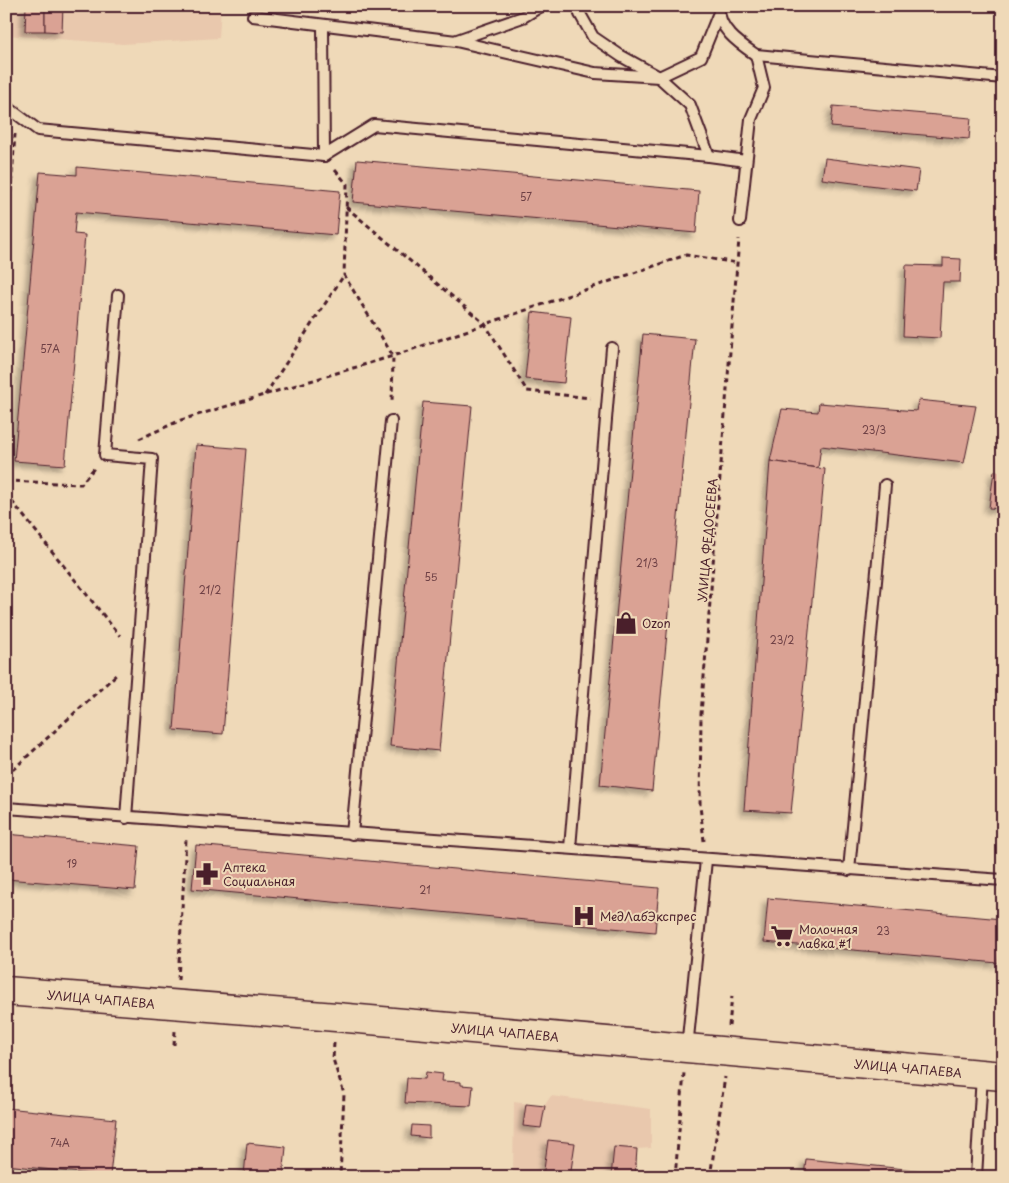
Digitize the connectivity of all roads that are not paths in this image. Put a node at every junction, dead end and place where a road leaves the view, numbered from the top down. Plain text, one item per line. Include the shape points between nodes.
1 (541, 6) edge
2 (578, 6) edge
3 (719, 11) edge
4 (253, 16) dead end
5 (323, 25) junction
6 (456, 41) junction
7 (756, 55) junction
8 (659, 77) junction
9 (1003, 78) edge
10 (6, 106) edge
11 (324, 156) junction
12 (709, 156) junction
13 (746, 162) junction
14 (740, 221) road end
15 (118, 295) dead end
16 (612, 348) dead end
17 (392, 421) road end
18 (884, 485) dead end
19 (6, 808) edge
20 (126, 818) junction
21 (352, 834) junction
22 (570, 848) junction
23 (706, 860) junction
24 (849, 870) junction
25 (1003, 880) edge
26 (6, 991) edge
27 (687, 1048) junction
28 (992, 1075) edge
29 (976, 1177) edge

1 - 6 lane via 524,17
2 - 8 lane via 593,37
3 - 7 lane via 732,39
3 - 8 lane via 700,58
4 - 5 lane
5 - 6 lane
5 - 11 lane
6 - 8 lane via 595,73
7 - 9 lane
7 - 13 lane via 764,88 751,119
8 - 12 lane via 690,105
10 - 11 lane via 38,130
11 - 12 lane via 374,126
12 - 13 lane
13 - 14 lane
15 - 20 lane via 105,455 152,459
16 - 22 lane
17 - 21 lane
18 - 24 lane
19 - 20 lane
20 - 21 lane
21 - 22 lane
22 - 23 lane
23 - 24 lane
23 - 27 lane
24 - 25 lane
26 - 27 street, УЛИЦА ЧАПАЕВА
27 - 28 street, УЛИЦА ЧАПАЕВА
28 - 29 lane

